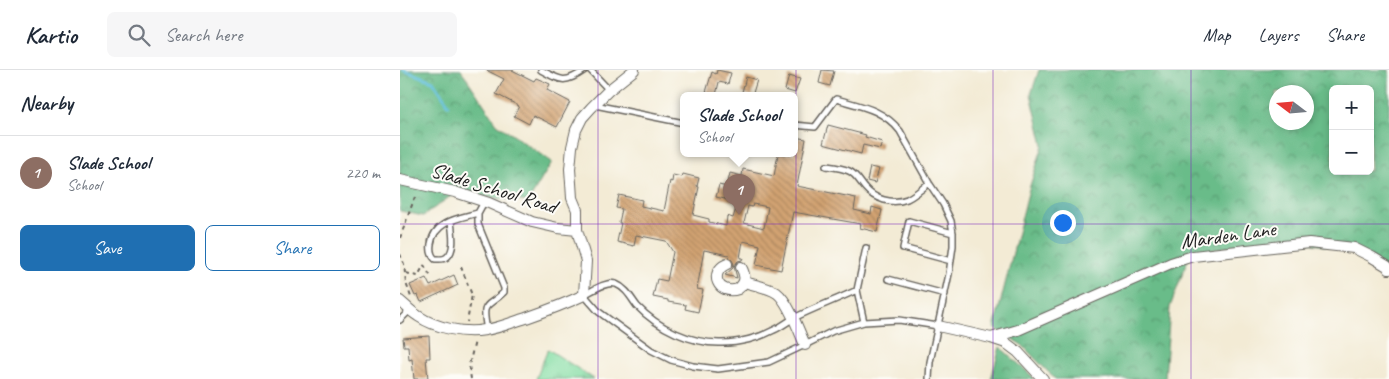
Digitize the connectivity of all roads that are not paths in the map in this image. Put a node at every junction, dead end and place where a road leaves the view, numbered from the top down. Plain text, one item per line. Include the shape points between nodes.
1 (541, 70) edge
2 (585, 70) edge
3 (590, 70) edge
4 (634, 70) edge
5 (609, 90) junction
6 (594, 105) junction
7 (680, 122) edge
8 (798, 126) edge
9 (826, 166) dead end
10 (400, 180) edge
11 (929, 183) junction
12 (484, 202) junction
13 (478, 213) junction
14 (451, 222) junction
15 (577, 230) junction
16 (953, 233) junction
17 (866, 248) dead end
18 (951, 261) junction
19 (727, 264) dead end
20 (741, 267) dead end
21 (1389, 270) edge
22 (888, 279) dead end
23 (744, 282) junction
24 (857, 290) junction
25 (945, 294) junction
26 (584, 295) junction
27 (400, 301) edge
28 (410, 310) junction
29 (793, 319) junction
30 (400, 320) edge
31 (864, 322) junction
32 (938, 326) junction
33 (487, 330) junction
34 (991, 338) junction
35 (805, 346) junction
36 (929, 379) edge
37 (1042, 379) edge

1 - 2 lane via 563,80
3 - 5 lane
4 - 5 street
5 - 6 street
6 - 7 lane
6 - 15 street via 582,118 572,147 570,169
8 - 11 lane via 815,127 836,98 882,114 900,131
9 - 11 lane via 849,171 875,197 886,201 906,199
10 - 12 street, Slade School Road
11 - 16 lane via 942,204
12 - 13 lane
12 - 15 street, Slade School Road via 532,222
13 - 14 lane
13 - 33 lane via 478,224 504,288 504,292 485,308
14 - 14 lane via 444,224 433,236 431,245 435,259 448,257 451,251
15 - 26 street via 586,261
16 - 18 lane
16 - 18 lane via 909,221 903,248
17 - 24 lane
18 - 25 lane
19 - 23 street via 717,274 720,286 733,291
20 - 23 street
21 - 34 street, Marden Lane via 1354,248 1309,243 1194,256 1171,262 1018,330
22 - 25 lane
23 - 29 street via 778,294
24 - 29 lane
24 - 31 lane
25 - 32 lane
26 - 29 lane via 615,284 662,326 703,342 739,341 774,331
26 - 33 street via 564,305
26 - 35 lane via 599,312 651,350 693,366 718,369 768,362
27 - 28 street
28 - 30 lane
28 - 33 street via 427,321 447,327
29 - 35 street
31 - 32 lane via 899,320
31 - 35 lane via 832,331
32 - 34 street
32 - 36 lane
34 - 37 street via 1018,352

